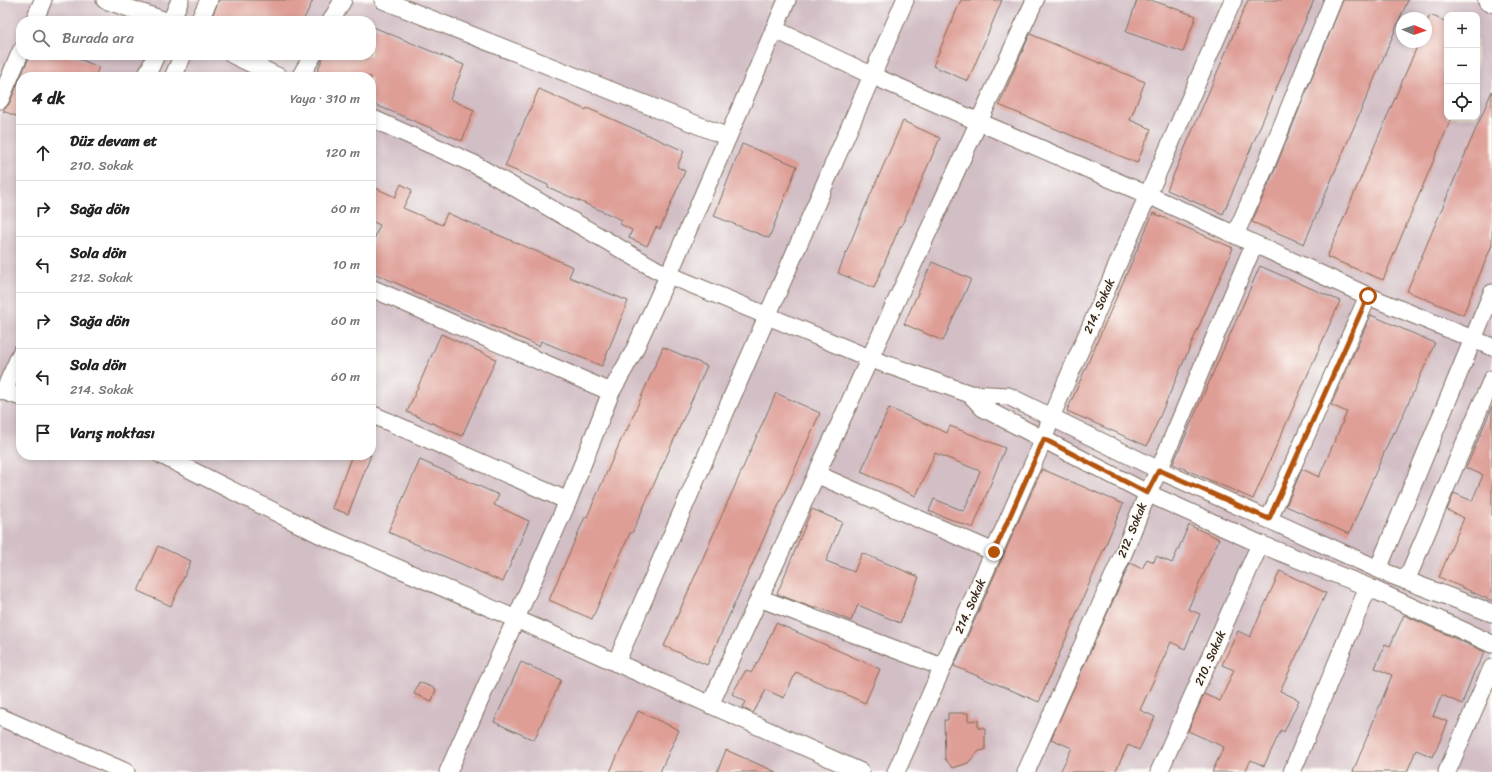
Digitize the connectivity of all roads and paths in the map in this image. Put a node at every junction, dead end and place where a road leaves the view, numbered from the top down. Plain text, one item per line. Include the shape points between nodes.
1 (43, 0) edge
2 (105, 0) edge
3 (180, 0) edge
4 (208, 0) edge
5 (343, 0) edge
6 (383, 0) edge
7 (786, 0) edge
8 (905, 0) edge
9 (1035, 0) edge
10 (1233, 0) edge
11 (1333, 0) edge
12 (36, 16) edge
13 (151, 16) edge
14 (173, 16) edge
15 (201, 16) edge
16 (334, 16) edge
17 (774, 29) junction
18 (17, 60) edge
19 (154, 60) edge
20 (181, 60) edge
21 (243, 60) edge
22 (310, 60) edge
23 (148, 72) edge
24 (175, 72) edge
25 (269, 72) edge
26 (303, 72) edge
27 (873, 76) junction
28 (0, 100) edge
29 (376, 120) edge
30 (979, 122) junction
31 (728, 137) junction
32 (1148, 195) junction
33 (1235, 235) junction
34 (1254, 244) junction
35 (670, 274) junction
36 (376, 290) edge
37 (1492, 293) edge
38 (1368, 296) junction
39 (769, 316) junction
40 (1473, 339) junction
41 (1492, 347) edge
42 (870, 358) junction
43 (16, 363) edge
44 (1492, 378) edge
45 (2, 391) edge
46 (611, 392) junction
47 (970, 394) junction
48 (16, 395) edge
49 (376, 416) edge
50 (1051, 417) junction
51 (1044, 439) junction
52 (171, 460) edge
53 (1159, 470) junction
54 (816, 474) junction
55 (1147, 493) junction
56 (568, 501) junction
57 (1269, 519) junction
58 (1260, 544) junction
59 (994, 552) junction
60 (1378, 569) junction
61 (1406, 581) junction
62 (1368, 587) junction
63 (759, 598) junction
64 (1492, 613) edge
65 (516, 620) junction
66 (1492, 644) edge
67 (616, 663) junction
68 (942, 667) junction
69 (1492, 668) edge
70 (710, 705) junction
71 (0, 717) edge
72 (126, 772) edge
73 (448, 772) edge
74 (861, 772) edge
75 (896, 772) edge
76 (1026, 772) edge
77 (1159, 772) edge
78 (1292, 772) edge
79 (1447, 772) edge

1 - 12 street
2 - 13 street
3 - 14 street
4 - 15 street
5 - 16 street
6 - 31 street
7 - 17 street
8 - 27 street
9 - 30 street
10 - 32 street, 214. Sokak
11 - 33 street via 1266,166
17 - 27 street
17 - 31 street
18 - 28 street
19 - 23 street
20 - 24 street
21 - 25 street
22 - 26 street
27 - 30 street
27 - 39 street
29 - 35 street via 474,164 657,270
30 - 32 street
30 - 42 street
31 - 35 street
32 - 33 street
32 - 50 street, 214. Sokak
33 - 34 street
34 - 38 street
34 - 53 street, 212. Sokak
35 - 39 street
35 - 46 street via 633,353
36 - 46 street
37 - 40 street
38 - 40 street
38 - 57 street
39 - 42 street
39 - 67 street
40 - 41 street
40 - 60 street
42 - 47 street
42 - 54 street
43 - 45 street
44 - 61 street
45 - 48 street
46 - 56 street
47 - 50 street via 1008,396
47 - 51 street via 983,408
49 - 56 street
50 - 51 street, 214. Sokak
50 - 53 street
51 - 55 street
51 - 59 street, 214. Sokak
52 - 65 street via 321,536
53 - 55 street, 212. Sokak
53 - 57 street
54 - 59 street
54 - 63 street
55 - 58 street
55 - 76 street, 212. Sokak via 1122,557
56 - 65 street
57 - 60 street
58 - 62 street
58 - 77 street, 210. Sokak
59 - 68 street, 214. Sokak
60 - 61 street
61 - 64 street
62 - 66 street
62 - 78 street
63 - 68 street
63 - 70 street
65 - 67 street
65 - 73 street
67 - 70 street
68 - 75 street, 214. Sokak
69 - 79 street
70 - 74 street
71 - 72 street

